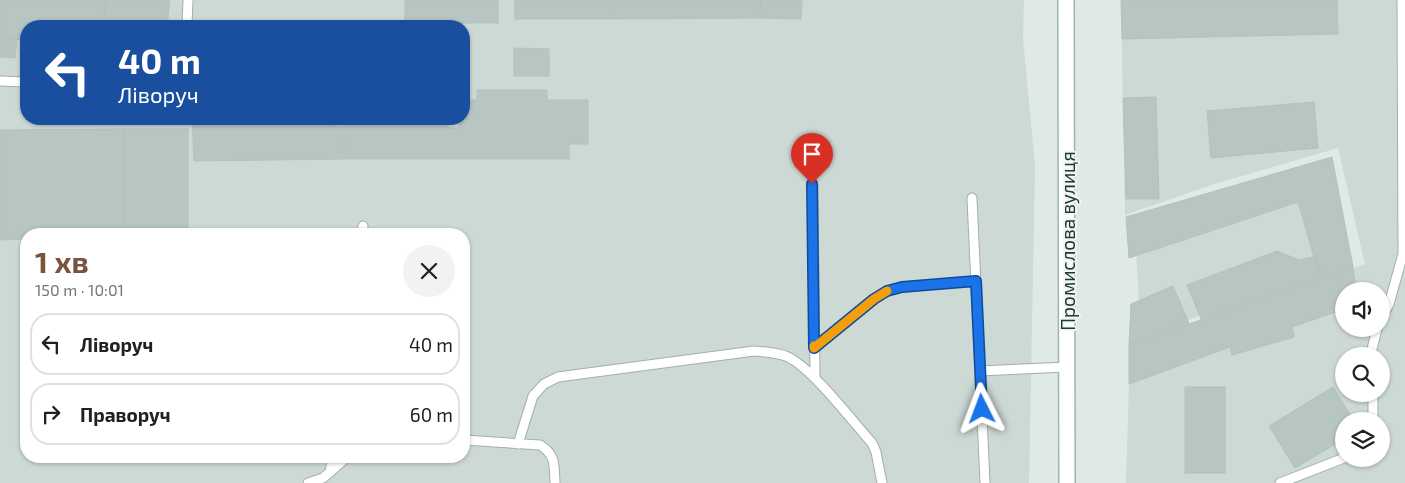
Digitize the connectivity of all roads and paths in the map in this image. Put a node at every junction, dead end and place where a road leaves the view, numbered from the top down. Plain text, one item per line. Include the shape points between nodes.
1 (188, 0) edge
2 (1066, 0) edge
3 (1402, 0) edge
4 (186, 20) edge
5 (0, 81) edge
6 (20, 82) edge
7 (812, 184) dead end
8 (972, 198) dead end
9 (976, 281) junction
10 (1390, 301) edge
11 (814, 348) junction
12 (1067, 367) junction
13 (980, 371) junction
14 (815, 378) junction
15 (470, 440) edge
16 (518, 444) junction
17 (1335, 462) edge
18 (332, 463) edge
19 (340, 463) edge
20 (330, 472) junction
21 (313, 482) edge
22 (555, 483) edge
23 (882, 483) edge
24 (985, 483) edge
25 (1067, 483) edge
26 (1280, 483) edge

1 - 4 lane
2 - 12 street, Промислова вулиця
3 - 10 lane via 1404,254
5 - 6 lane
7 - 11 lane
8 - 9 lane
9 - 11 lane via 887,291
9 - 13 lane
11 - 14 lane
12 - 13 lane
12 - 25 street, Промислова вулиця
13 - 24 lane
14 - 16 lane via 788,357 754,351 558,377 544,384 533,396
14 - 23 lane via 872,443
15 - 16 lane
16 - 22 lane via 540,445 549,451
17 - 26 lane
18 - 20 lane
19 - 20 lane
20 - 21 lane

